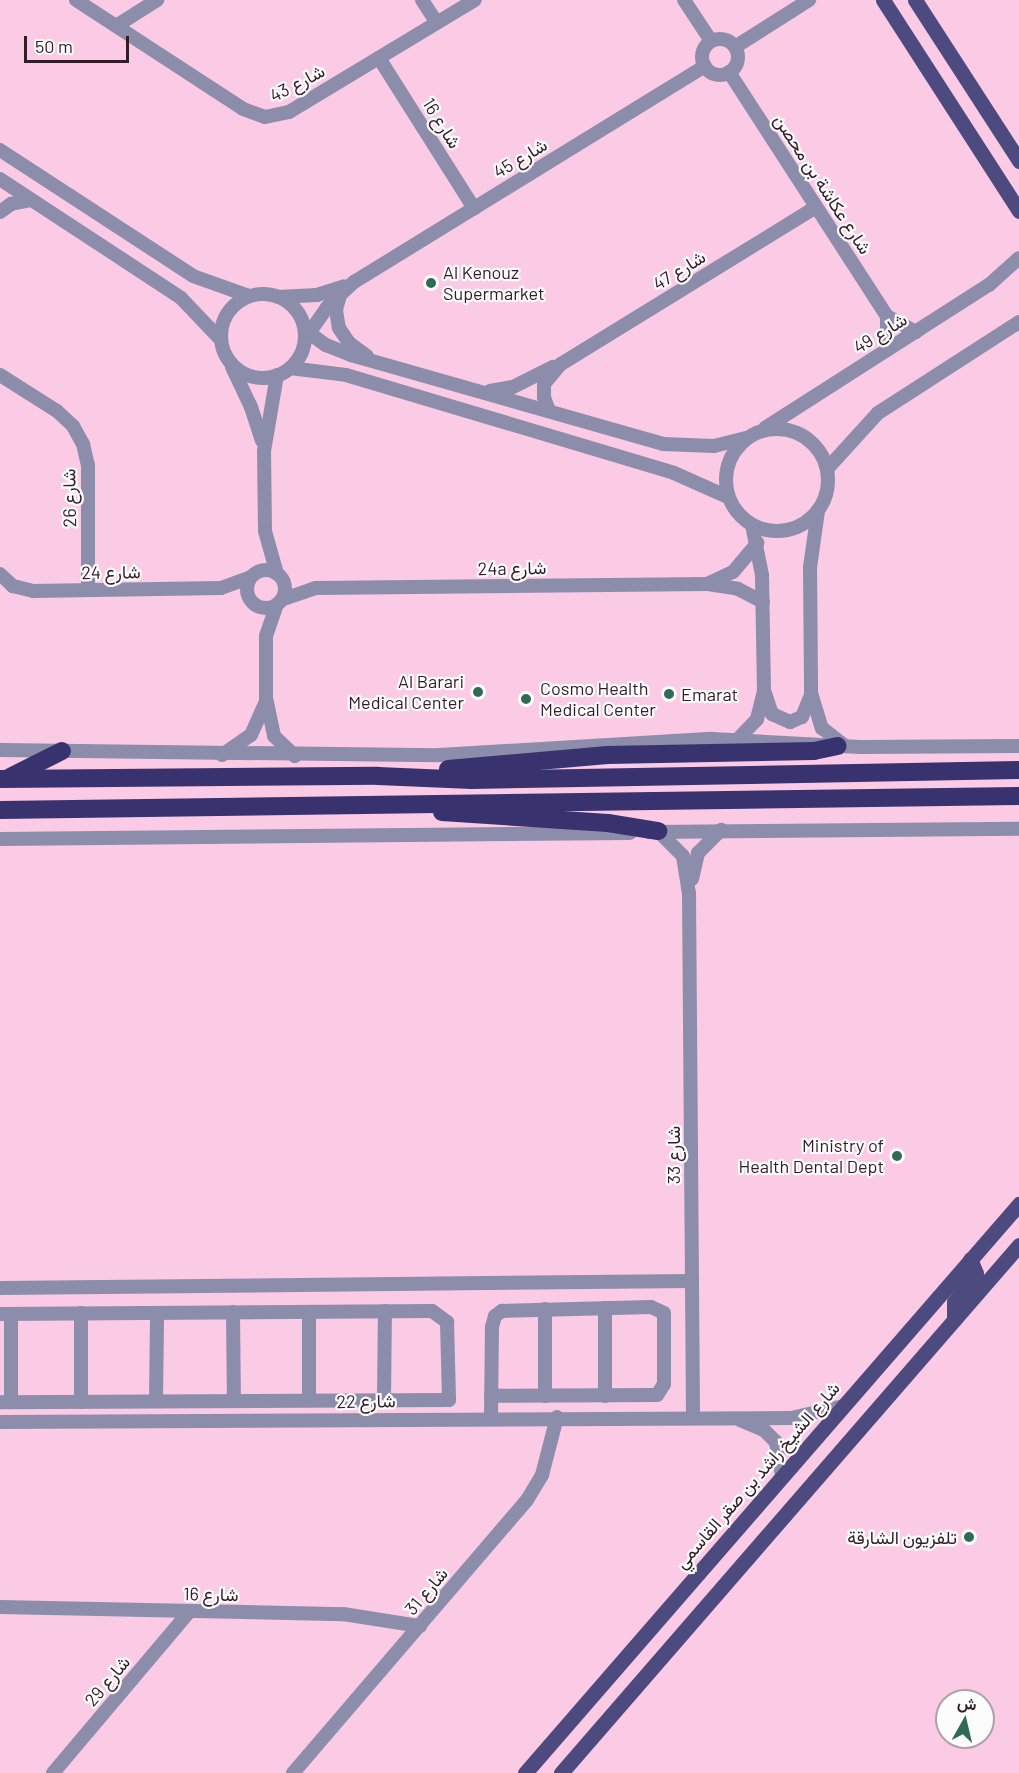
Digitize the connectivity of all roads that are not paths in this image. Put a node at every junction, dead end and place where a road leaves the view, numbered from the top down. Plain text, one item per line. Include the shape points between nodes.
1 (76, 0) edge
2 (156, 0) edge
3 (422, 0) edge
4 (475, 0) edge
5 (684, 0) edge
6 (809, 0) edge
7 (883, 0) edge
8 (915, 0) edge
9 (437, 23) junction
10 (116, 26) junction
11 (711, 42) junction
12 (735, 47) junction
13 (380, 57) junction
14 (705, 66) junction
15 (729, 72) junction
16 (0, 150) edge
17 (1019, 161) edge
18 (0, 179) edge
19 (1002, 183) junction
20 (32, 200) junction
21 (1019, 200) edge
22 (816, 207) junction
23 (474, 208) junction
24 (1019, 211) edge
25 (0, 212) edge
26 (1019, 258) edge
27 (1013, 272) edge
28 (354, 282) junction
29 (341, 292) junction
30 (249, 296) junction
31 (278, 297) junction
32 (887, 316) junction
33 (1019, 322) edge
34 (916, 332) junction
35 (306, 334) junction
36 (221, 340) junction
37 (887, 350) junction
38 (229, 360) junction
39 (379, 363) junction
40 (561, 364) junction
41 (290, 368) junction
42 (278, 375) junction
43 (1, 377) edge
44 (484, 392) junction
45 (549, 411) junction
46 (752, 435) junction
47 (264, 451) junction
48 (827, 469) junction
49 (728, 497) junction
50 (818, 510) junction
51 (752, 525) junction
52 (265, 531) junction
53 (757, 543) junction
54 (253, 575) junction
55 (279, 576) junction
56 (2, 577) edge
57 (708, 584) junction
58 (221, 588) junction
59 (316, 588) junction
60 (88, 590) junction
61 (253, 602) junction
62 (279, 602) junction
63 (763, 602) junction
64 (267, 636) junction
65 (765, 691) junction
66 (811, 693) junction
67 (267, 698) junction
68 (737, 740) junction
69 (843, 746) junction
70 (1019, 746) edge
71 (0, 750) edge
72 (62, 751) junction
73 (222, 755) junction
74 (295, 756) junction
75 (1019, 770) edge
76 (378, 776) junction
77 (4, 778) edge
78 (1019, 796) edge
79 (368, 807) junction
80 (0, 810) edge
81 (1019, 829) edge
82 (720, 830) junction
83 (658, 831) junction
84 (0, 839) edge
85 (689, 893) junction
86 (1019, 1203) edge
87 (1019, 1245) edge
88 (970, 1259) junction
89 (692, 1281) junction
90 (0, 1288) edge
91 (605, 1308) junction
92 (545, 1309) junction
93 (385, 1311) junction
94 (233, 1312) junction
95 (309, 1312) junction
96 (81, 1313) junction
97 (157, 1313) junction
98 (5, 1314) edge
99 (954, 1320) junction
100 (491, 1396) junction
101 (545, 1396) junction
102 (605, 1396) junction
103 (309, 1400) junction
104 (384, 1400) junction
105 (449, 1400) junction
106 (156, 1401) junction
107 (234, 1401) junction
108 (5, 1402) edge
109 (81, 1402) junction
110 (844, 1406) junction
111 (693, 1416) junction
112 (557, 1417) junction
113 (449, 1418) junction
114 (491, 1418) junction
115 (732, 1418) junction
116 (0, 1422) edge
117 (782, 1477) junction
118 (0, 1607) edge
119 (189, 1612) junction
120 (420, 1626) junction
121 (53, 1773) edge
122 (293, 1773) edge
123 (525, 1773) edge
124 (561, 1773) edge

1 - 10 street, شارع 43
2 - 10 street
3 - 9 street
4 - 9 street, شارع 43
5 - 11 street
6 - 12 street
7 - 19 main road
8 - 17 main road
9 - 13 street, شارع 43
10 - 13 street, شارع 43 via 243,109 265,117 288,112
11 - 12 street via 722,39
11 - 14 street via 704,50
12 - 15 street via 737,63
13 - 23 street, شارع 16
14 - 15 street via 719,74
14 - 23 street, شارع 45
15 - 22 street, شارع عكاشة بن محصن
16 - 30 street via 193,276
18 - 20 street
19 - 21 main road
19 - 24 main road
20 - 25 street via 11,204
20 - 36 street via 181,298
22 - 32 street, شارع عكاشة بن محصن
22 - 40 street, شارع 47
23 - 28 street, شارع 45
26 - 27 street, شارع 49
27 - 34 street, شارع 49
28 - 29 street, شارع 45
28 - 31 street, شارع 45 via 317,295
29 - 35 street, شارع 45
29 - 39 street via 336,310 343,336
30 - 31 street
30 - 36 street via 225,318
31 - 35 street via 298,312
32 - 34 street, شارع عكاشة بن محصن
32 - 37 street
33 - 48 street via 878,413
34 - 37 street, شارع 49
35 - 39 street via 338,351
35 - 41 street via 301,355
36 - 38 street
37 - 46 street, شارع 49
38 - 42 street via 250,376
38 - 47 street via 251,407
39 - 44 street
40 - 44 street, شارع 47 via 513,387
40 - 45 street, شارع 47 via 544,384
41 - 42 street
41 - 49 street via 346,375 674,473
42 - 47 street
43 - 60 street, شارع 26 via 57,411 83,444 88,465
44 - 45 street
45 - 46 street via 680,446 714,446
46 - 48 street via 779,429 804,437 814,445
46 - 49 street via 732,456 726,469
47 - 52 street
48 - 50 street via 827,493
49 - 51 street
50 - 51 street via 793,529 765,530
50 - 66 street via 810,567
51 - 53 street
52 - 54 street
52 - 55 street
53 - 57 street, 24a شارع via 733,572
53 - 63 street
54 - 55 street via 266,570
54 - 58 street, شارع 24
54 - 61 street via 247,588
55 - 59 street, 24a شارع
55 - 62 street via 285,589
56 - 60 street, شارع 24 via 33,591
57 - 59 street, 24a شارع
57 - 63 street, 24a شارع via 738,589
58 - 60 street, شارع 24
58 - 61 street, شارع 24
59 - 62 street, 24a شارع
61 - 62 street via 266,607
61 - 64 street
62 - 64 street
63 - 65 street
64 - 67 street
65 - 66 street via 772,714 790,723 802,717
65 - 68 street via 757,719
66 - 69 street via 822,728
67 - 73 street via 251,735
67 - 74 street via 274,736
68 - 69 street
68 - 74 street via 448,755
69 - 70 street
69 - 76 highway via 814,751 607,754
71 - 72 street
72 - 73 street
72 - 77 highway
73 - 74 street
75 - 76 highway via 472,780
76 - 77 highway
78 - 79 highway via 456,802
79 - 80 highway
79 - 83 highway via 608,823
81 - 82 street
82 - 83 street
82 - 85 street, شارع 33 via 698,853
83 - 84 street
83 - 85 street, شارع 33 via 683,856
85 - 89 street, شارع 33
86 - 88 main road, شارع الشيخ راشد بن صقر القاسمي
87 - 99 main road
88 - 99 main road via 976,1273 954,1302
88 - 110 main road, شارع الشيخ راشد بن صقر القاسمي
89 - 90 street
89 - 111 street, شارع 33
91 - 92 street
91 - 102 street
91 - 102 street via 656,1307 664,1313 666,1321 661,1392
92 - 100 street via 507,1309 495,1316
92 - 101 street
93 - 95 street
93 - 104 street
93 - 105 street via 432,1311 444,1317
94 - 95 street
94 - 97 street
94 - 107 street
95 - 103 street
96 - 97 street
96 - 98 street
96 - 109 street
97 - 106 street
98 - 108 street
99 - 124 main road
100 - 101 street
100 - 114 street
101 - 102 street
103 - 104 street
103 - 107 street
104 - 105 street
105 - 113 street
106 - 107 street
106 - 109 street
108 - 109 street
110 - 115 street, شارع 22 via 801,1418
110 - 117 main road, شارع الشيخ راشد بن صقر القاسمي
111 - 112 street, شارع 22
111 - 115 street, شارع 22
112 - 114 street, شارع 22
112 - 120 street, شارع 31 via 535,1488
113 - 114 street, شارع 22
113 - 116 street, شارع 22
115 - 117 street, شارع 22 via 771,1435 779,1449
117 - 123 main road, شارع الشيخ راشد بن صقر القاسمي
118 - 119 street, شارع 16
119 - 120 street, شارع 16 via 343,1614
119 - 121 street, شارع 29
120 - 122 street, شارع 31

